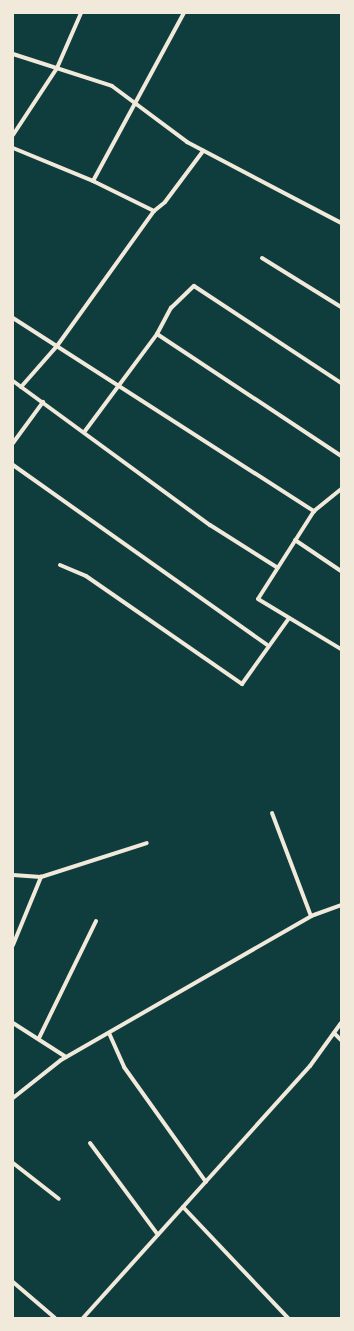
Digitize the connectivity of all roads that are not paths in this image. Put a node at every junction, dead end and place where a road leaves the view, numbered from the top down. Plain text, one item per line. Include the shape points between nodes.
1 (81, 13) edge
2 (184, 13) edge
3 (13, 54) edge
4 (57, 68) junction
5 (135, 103) junction
6 (13, 135) edge
7 (13, 148) edge
8 (203, 150) junction
9 (93, 181) junction
10 (154, 211) junction
11 (341, 223) edge
12 (262, 258) dead end
13 (341, 307) edge
14 (13, 318) edge
15 (157, 334) junction
16 (57, 346) junction
17 (13, 381) edge
18 (341, 383) edge
19 (21, 387) junction
20 (120, 387) junction
21 (43, 402) junction
22 (84, 431) junction
23 (13, 443) edge
24 (341, 456) edge
25 (13, 465) edge
26 (341, 489) edge
27 (314, 511) junction
28 (295, 540) junction
29 (60, 565) dead end
30 (278, 568) junction
31 (341, 571) edge
32 (289, 618) junction
33 (267, 644) junction
34 (341, 649) edge
35 (272, 813) dead end
36 (147, 843) dead end
37 (13, 874) edge
38 (41, 878) junction
39 (341, 905) edge
40 (311, 916) junction
41 (96, 921) dead end
42 (13, 945) edge
43 (341, 1023) edge
44 (13, 1024) edge
45 (109, 1033) junction
46 (334, 1034) junction
47 (39, 1038) junction
48 (341, 1040) edge
49 (66, 1057) junction
50 (13, 1098) edge
51 (90, 1143) dead end
52 (13, 1163) edge
53 (206, 1182) junction
54 (59, 1199) dead end
55 (183, 1207) junction
56 (158, 1235) junction
57 (14, 1284) edge
58 (55, 1318) edge
59 (83, 1318) edge
60 (288, 1318) edge

1 - 4 street
2 - 5 street
3 - 4 street
4 - 5 street via 112,86
4 - 6 street
5 - 8 street
5 - 9 street
7 - 9 street
8 - 10 street via 165,202
8 - 11 street
9 - 10 street
10 - 16 street
12 - 13 street
14 - 16 street
15 - 18 street via 172,308 194,286
15 - 20 street
15 - 24 street
16 - 19 street
16 - 20 street
17 - 19 street
19 - 21 street
20 - 22 street
20 - 27 street
21 - 22 street
21 - 23 street
22 - 30 street via 210,525
25 - 33 street
26 - 27 street
27 - 28 street
28 - 30 street
28 - 31 street
29 - 33 street via 86,576 242,684
30 - 32 street via 258,599
32 - 33 street
32 - 34 street
35 - 40 street
36 - 38 street
37 - 38 street
38 - 42 street
39 - 40 street
40 - 45 street
41 - 47 street
43 - 46 street
44 - 47 street
45 - 49 street
45 - 53 street via 124,1067
46 - 48 street
46 - 53 street via 310,1066
47 - 49 street
49 - 50 street
51 - 56 street
52 - 54 street
53 - 55 street
55 - 56 street
55 - 60 street
56 - 59 street
57 - 58 street

